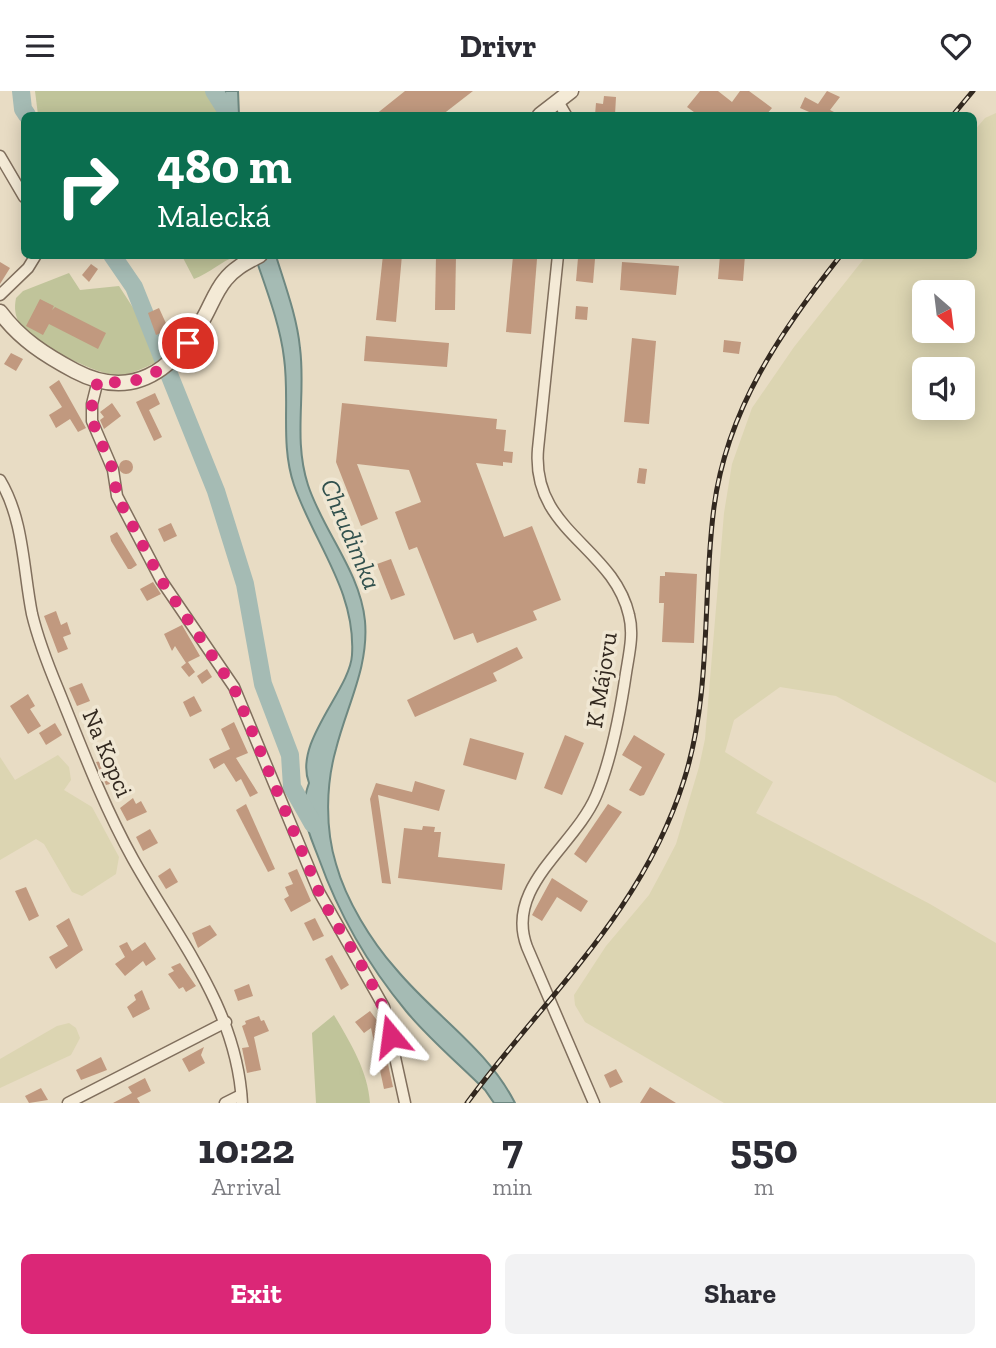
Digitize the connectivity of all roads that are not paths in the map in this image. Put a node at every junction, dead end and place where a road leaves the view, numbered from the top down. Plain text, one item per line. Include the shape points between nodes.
1 (571, 91) edge
2 (563, 109) edge
3 (0, 156) edge
4 (21, 192) edge
5 (34, 259) edge
6 (253, 259) edge
7 (558, 259) edge
8 (0, 295) edge
9 (0, 311) edge
10 (98, 380) junction
11 (0, 480) edge
12 (226, 1023) junction
13 (242, 1099) edge
14 (68, 1103) edge
15 (225, 1103) edge
16 (405, 1103) edge
17 (594, 1103) edge

1 - 2 street
3 - 4 street
5 - 8 street
6 - 10 street via 226,278 188,343 160,371 129,382
7 - 17 street, K Májovu via 538,478 552,513 620,591 631,637 617,721 600,785 582,820 534,884 520,923
9 - 10 street via 33,346
10 - 16 street via 92,421 113,470 117,496 161,580 234,688 329,912 384,1007
11 - 12 street, Na Kopci via 17,525 36,629 75,730 125,845 203,975
12 - 13 street, Na Kopci
12 - 14 street
13 - 15 street, Na Kopci

